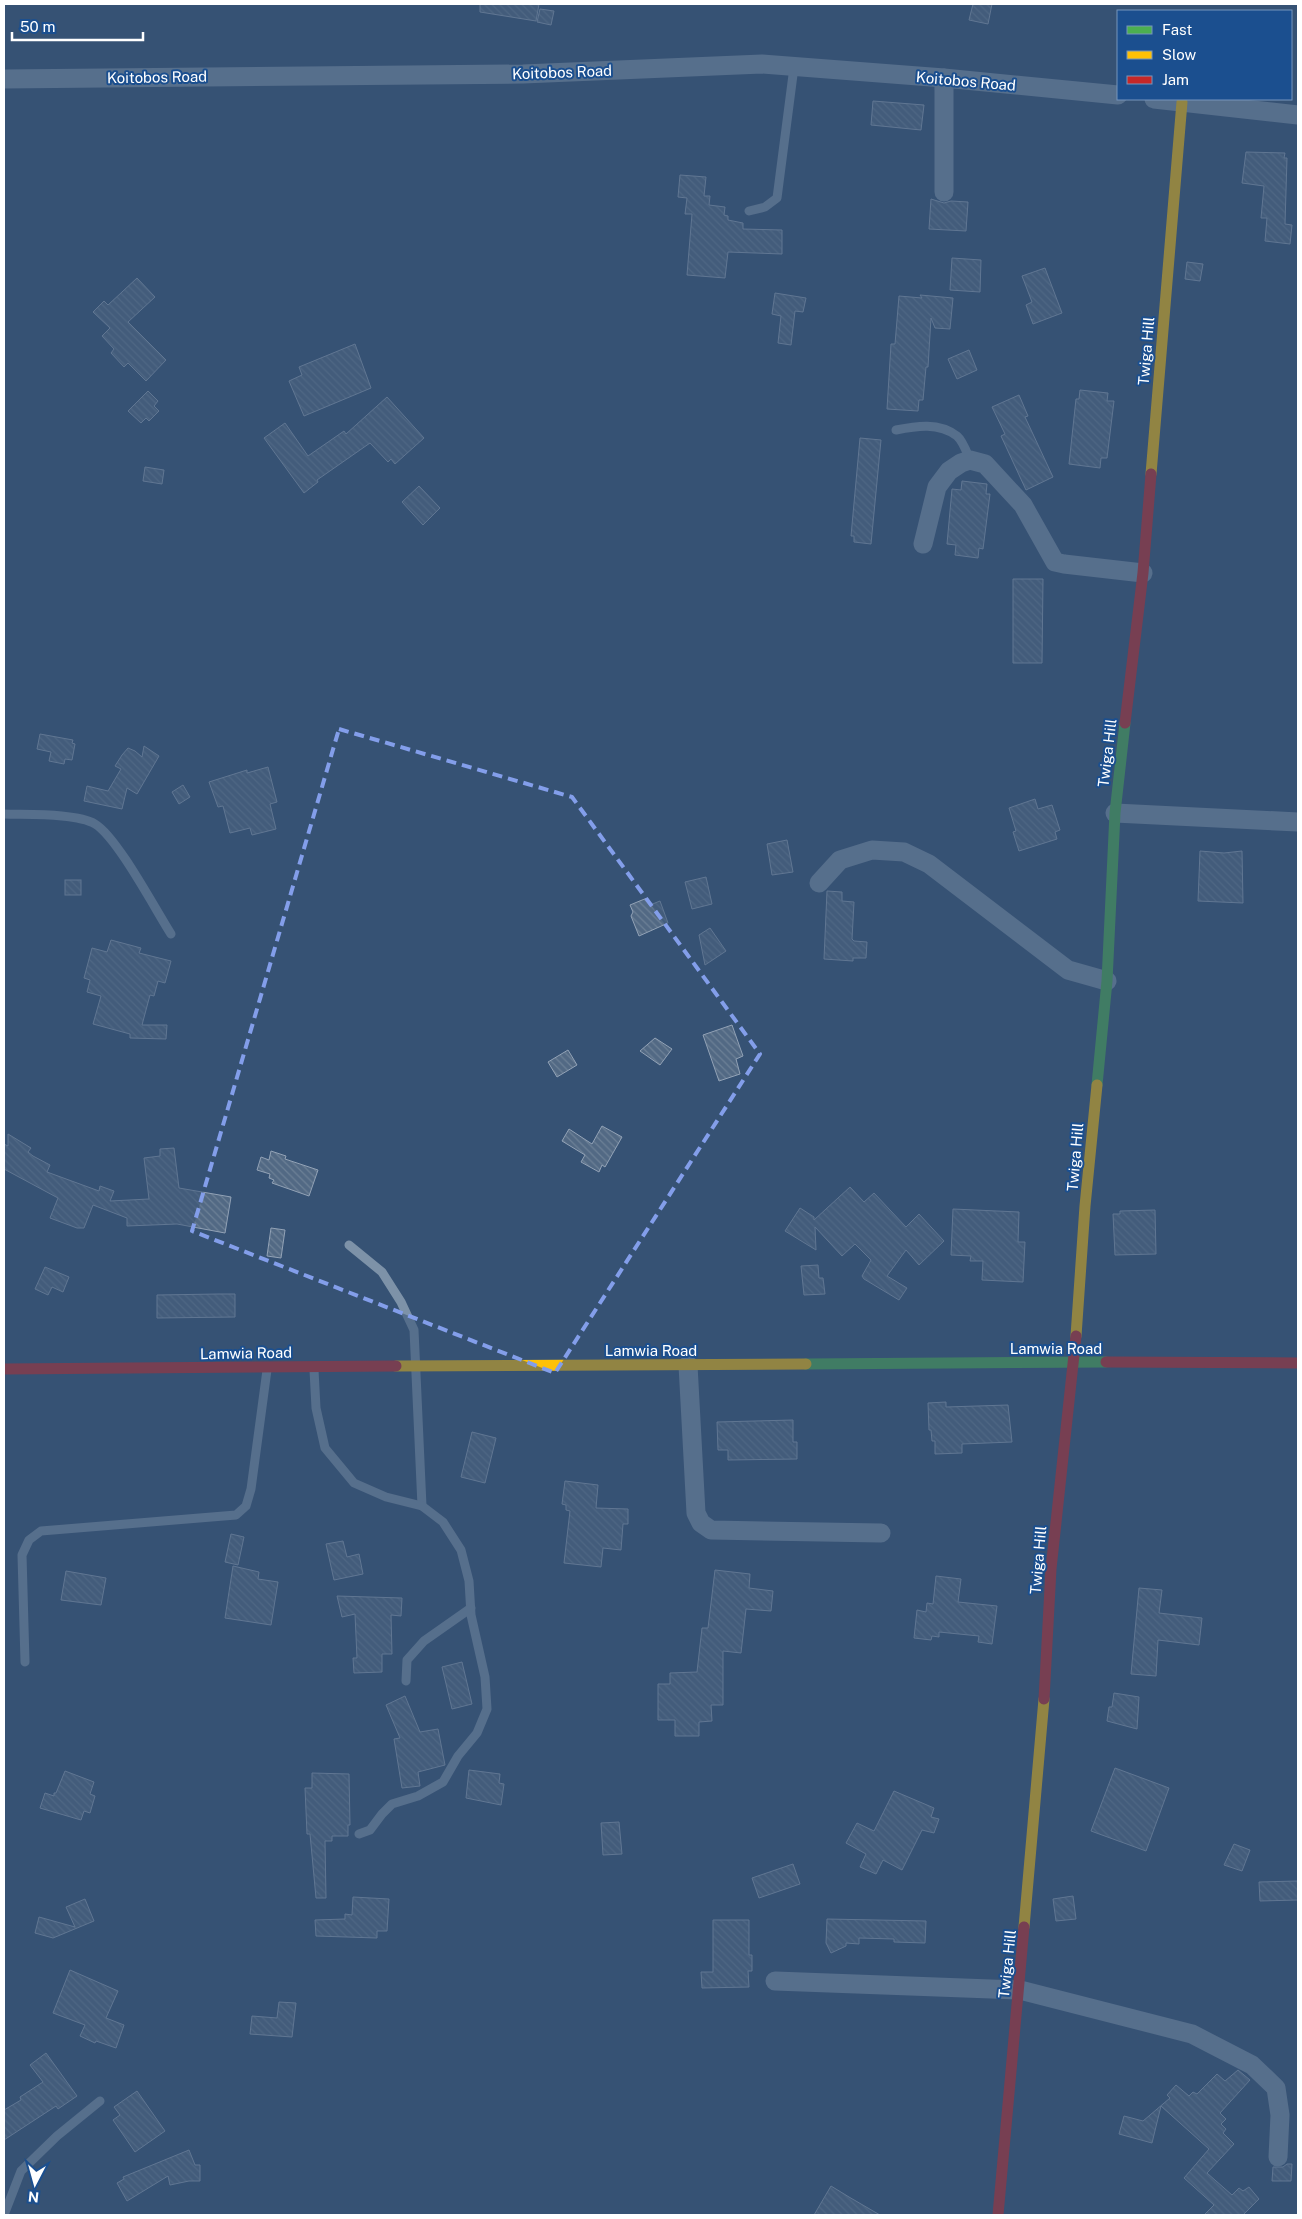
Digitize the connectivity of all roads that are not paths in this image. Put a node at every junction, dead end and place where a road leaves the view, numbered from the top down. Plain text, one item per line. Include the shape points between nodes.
1 (794, 67) junction
2 (944, 78) junction
3 (4, 80) edge
4 (1117, 95) edge
5 (1163, 100) edge
6 (1182, 102) junction
7 (1298, 115) edge
8 (944, 192) dead end
9 (749, 211) dead end
10 (896, 430) dead end
11 (970, 460) junction
12 (923, 544) dead end
13 (1143, 573) junction
14 (1115, 813) junction
15 (4, 814) edge
16 (1298, 822) edge
17 (819, 883) dead end
18 (171, 934) dead end
19 (1107, 981) junction
20 (349, 1245) dead end
21 (1074, 1362) junction
22 (1298, 1363) edge
23 (688, 1364) junction
24 (417, 1366) junction
25 (267, 1367) junction
26 (314, 1367) junction
27 (4, 1369) edge
28 (422, 1506) junction
29 (881, 1533) dead end
30 (471, 1608) junction
31 (25, 1662) dead end
32 (406, 1681) dead end
33 (360, 1834) dead end
34 (775, 1982) dead end
35 (1020, 1990) junction
36 (100, 2101) dead end
37 (1278, 2156) dead end
38 (4, 2215) edge
39 (998, 2215) edge

1 - 2 street, Koitobos Road
1 - 3 street, Koitobos Road via 762,64 523,74
1 - 9 lane via 777,198
2 - 4 street, Koitobos Road
2 - 8 street
5 - 6 street
6 - 7 street
6 - 13 street, Twiga Hill
10 - 11 lane via 917,425 940,428 958,437
11 - 12 street via 950,471 938,487
11 - 13 street via 985,464 1024,505 1055,562
13 - 14 street, Twiga Hill
14 - 16 street
14 - 19 street, Twiga Hill
15 - 18 lane via 70,817 94,823 111,838
17 - 19 street via 840,860 872,850 904,852 929,864 1068,970
19 - 21 street, Twiga Hill via 1085,1206
20 - 24 lane via 382,1272 401,1302 414,1330
21 - 22 street, Lamwia Road
21 - 23 street, Lamwia Road
21 - 35 street, Twiga Hill via 1052,1569
23 - 24 street, Lamwia Road
23 - 29 street via 696,1512 701,1523 711,1530
24 - 26 street, Lamwia Road
24 - 28 lane
25 - 26 street, Lamwia Road
25 - 27 street, Lamwia Road
25 - 31 lane via 251,1489 246,1506 236,1515 41,1531 29,1540 22,1555
26 - 28 lane via 316,1408 325,1448 354,1483 386,1497
28 - 30 lane via 443,1522 462,1550
30 - 32 lane via 424,1641 407,1660
30 - 33 lane via 485,1677 487,1708 477,1733 443,1782 418,1796 392,1804 370,1830
34 - 35 street
35 - 37 street via 1192,2034 1252,2065 1276,2088 1280,2115
35 - 39 street, Twiga Hill
36 - 38 lane via 21,2171

